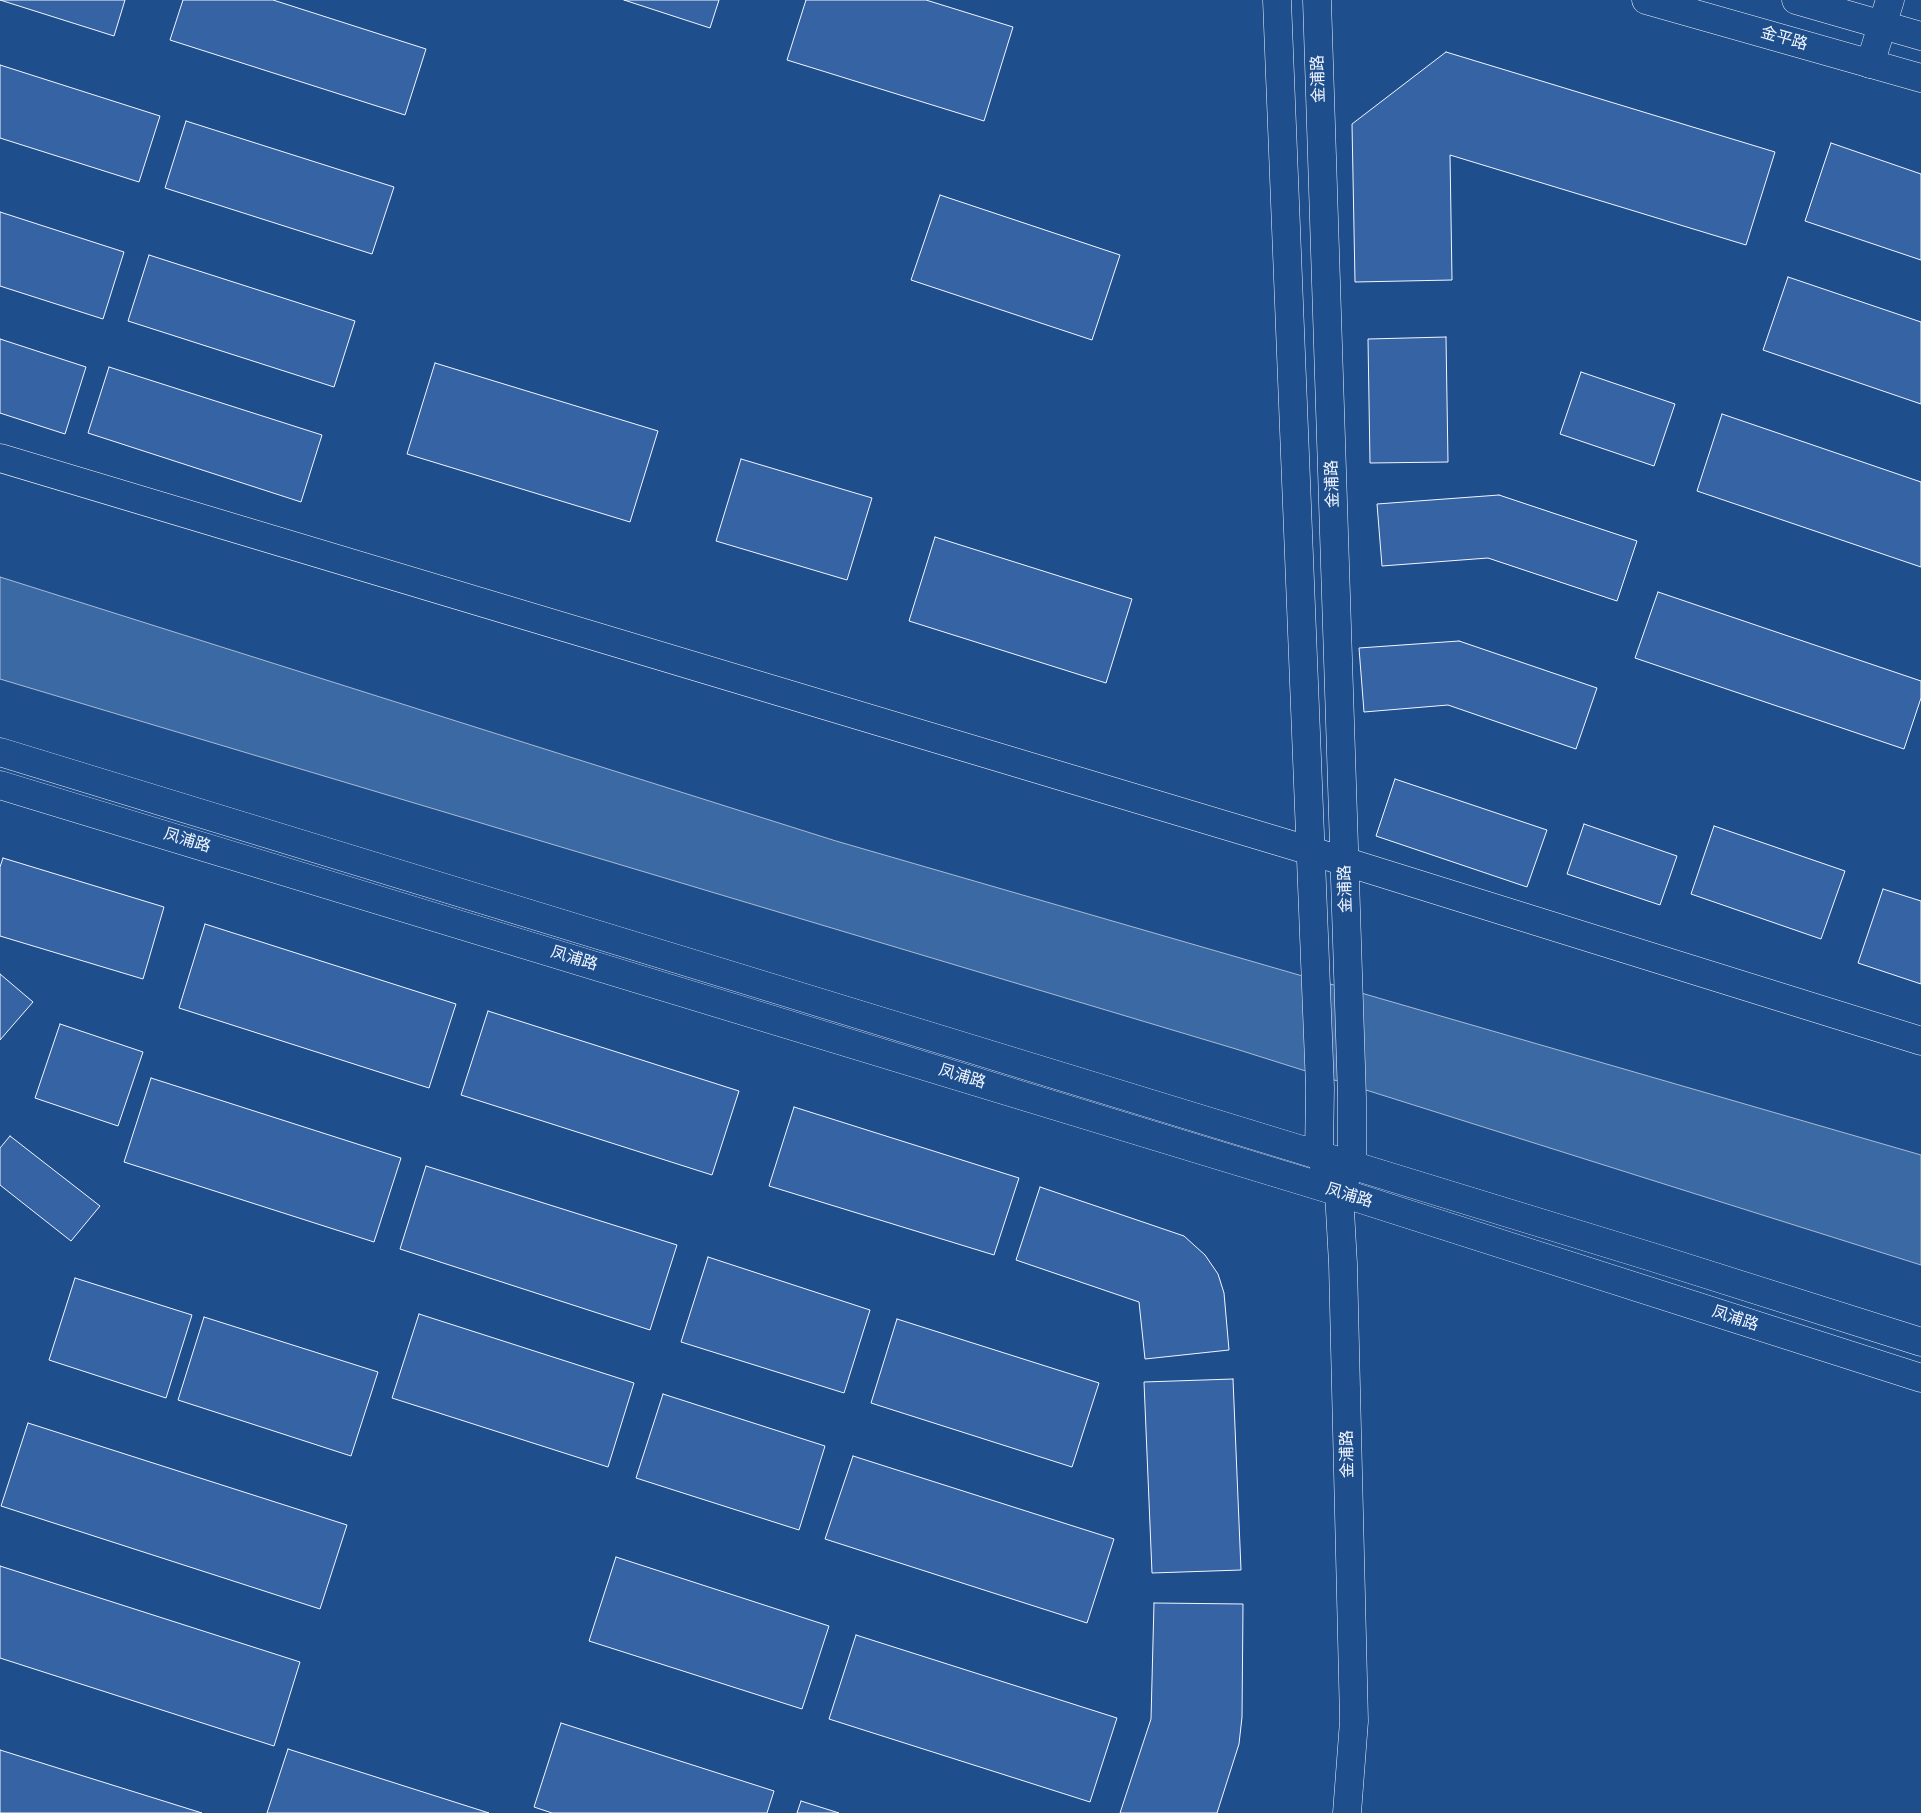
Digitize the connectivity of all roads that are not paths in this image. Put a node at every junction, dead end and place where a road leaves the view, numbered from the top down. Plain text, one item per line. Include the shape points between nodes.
1 (1277, 0) edge
2 (1316, 0) edge
3 (1646, 0) edge
4 (1796, 0) edge
5 (1886, 12) edge
6 (1921, 36) edge
7 (1870, 64) junction
8 (1921, 78) edge
9 (0, 458) edge
10 (0, 752) edge
11 (0, 785) edge
12 (1311, 851) junction
13 (1345, 861) junction
14 (1921, 1041) edge
15 (1319, 1155) junction
16 (1352, 1165) junction
17 (1339, 1192) junction
18 (1921, 1342) edge
19 (1921, 1378) edge
20 (1347, 1813) edge

1 - 12 street, 金浦路
2 - 13 street, 金浦路
3 - 7 street, 金平路
4 - 5 street
5 - 6 street
5 - 7 street
7 - 8 street, 金平路
9 - 12 street
10 - 15 street, 凤浦路
11 - 17 street, 凤浦路
12 - 13 street
12 - 15 street, 金浦路 via 1320,1087
13 - 14 street
13 - 16 street, 金浦路
15 - 16 street, 凤浦路
15 - 17 street
16 - 17 street, 金浦路
16 - 18 street, 凤浦路
17 - 19 street, 凤浦路
17 - 20 street, 金浦路 via 1354,1721

